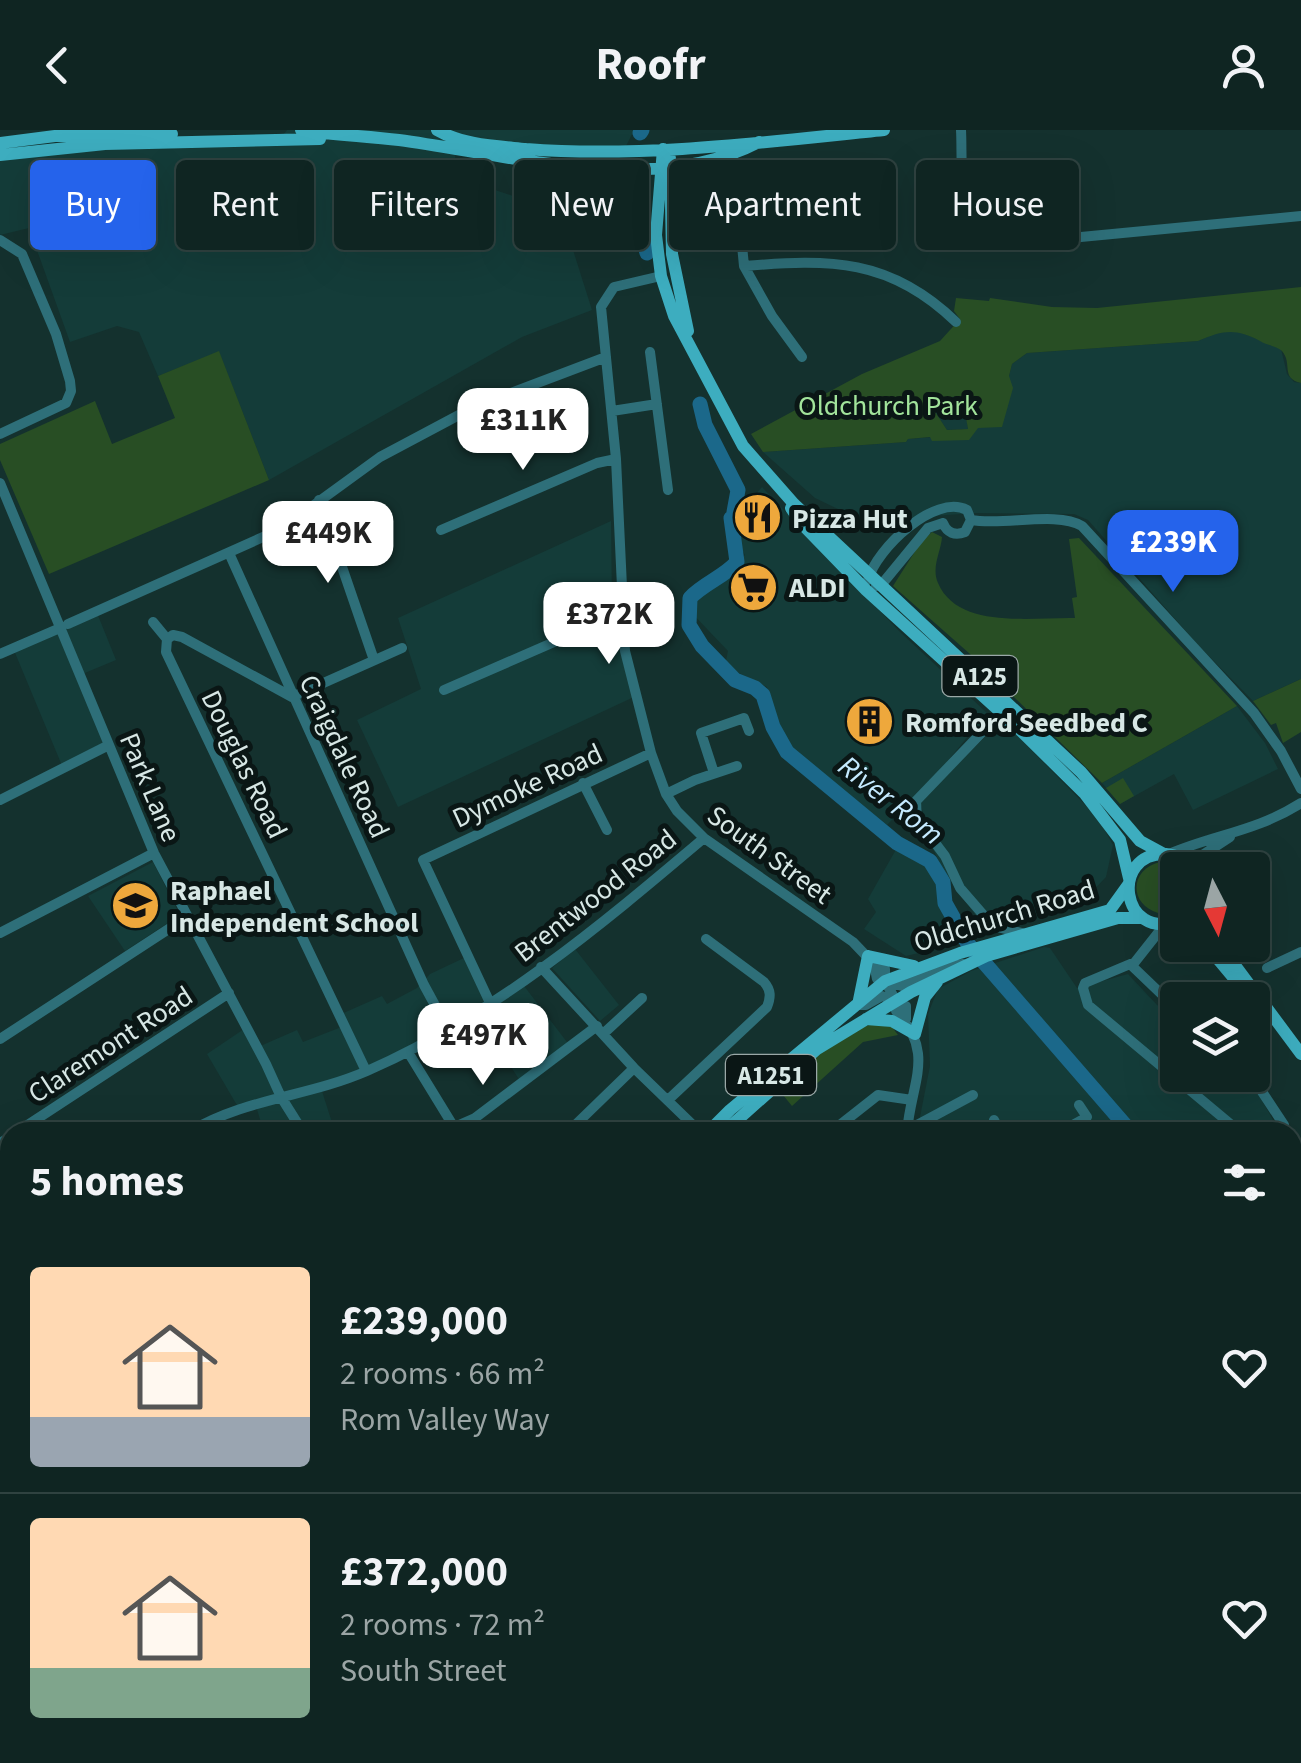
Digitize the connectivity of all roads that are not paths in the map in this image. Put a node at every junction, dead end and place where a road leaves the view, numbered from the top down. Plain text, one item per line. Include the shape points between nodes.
1 (264, 130) edge
2 (301, 130) edge
3 (437, 130) edge
4 (884, 130) edge
5 (961, 130) edge
6 (97, 132) edge
7 (403, 135) edge
8 (362, 137) junction
9 (9, 138) edge
10 (665, 149) junction
11 (726, 152) junction
12 (0, 155) edge
13 (517, 160) edge
14 (715, 160) edge
15 (666, 166) junction
16 (649, 168) edge
17 (649, 172) edge
18 (658, 184) junction
19 (669, 188) edge
20 (1301, 216) edge
21 (0, 240) edge
22 (672, 250) edge
23 (672, 254) junction
24 (744, 266) junction
25 (662, 276) junction
26 (956, 322) dead end
27 (689, 338) junction
28 (650, 352) dead end
29 (606, 357) junction
30 (802, 357) dead end
31 (657, 404) junction
32 (612, 410) junction
33 (0, 434) edge
34 (616, 460) junction
35 (0, 483) edge
36 (776, 485) junction
37 (668, 490) dead end
38 (319, 500) junction
39 (946, 510) junction
40 (12, 515) junction
41 (971, 520) junction
42 (0, 521) edge
43 (942, 523) junction
44 (441, 530) dead end
45 (229, 553) junction
46 (869, 573) junction
47 (882, 584) junction
48 (866, 590) junction
49 (622, 612) junction
50 (152, 622) dead end
51 (64, 626) junction
52 (167, 639) junction
53 (402, 648) dead end
54 (0, 654) edge
55 (374, 660) junction
56 (444, 690) dead end
57 (292, 697) junction
58 (1016, 726) junction
59 (749, 731) dead end
60 (109, 745) junction
61 (651, 753) junction
62 (737, 766) dead end
63 (714, 773) junction
64 (583, 783) junction
65 (1301, 789) edge
66 (666, 794) junction
67 (0, 800) edge
68 (1301, 803) edge
69 (606, 830) dead end
70 (1230, 836) junction
71 (704, 838) junction
72 (1162, 852) edge
73 (1172, 852) edge
74 (1207, 852) edge
75 (154, 854) junction
76 (1160, 855) edge
77 (1129, 881) junction
78 (188, 917) junction
79 (1144, 919) junction
80 (1160, 921) edge
81 (0, 932) edge
82 (1030, 934) junction
83 (1160, 934) edge
84 (706, 939) dead end
85 (1144, 948) junction
86 (1301, 952) edge
87 (977, 954) junction
88 (871, 960) junction
89 (1220, 962) edge
90 (1233, 962) edge
91 (1130, 965) junction
92 (920, 966) junction
93 (541, 967) junction
94 (1268, 968) dead end
95 (940, 978) junction
96 (885, 981) junction
97 (1237, 982) edge
98 (229, 993) junction
99 (1160, 993) edge
100 (642, 998) dead end
101 (896, 1001) junction
102 (857, 1002) junction
103 (491, 1004) junction
104 (863, 1019) junction
105 (1270, 1025) edge
106 (600, 1030) junction
107 (448, 1031) junction
108 (915, 1034) junction
109 (0, 1039) edge
110 (1300, 1049) edge
111 (408, 1052) junction
112 (634, 1068) junction
113 (1301, 1068) edge
114 (366, 1071) junction
115 (1262, 1092) edge
116 (973, 1095) dead end
117 (281, 1098) junction
118 (668, 1100) junction
119 (912, 1100) junction
120 (1080, 1104) dead end
121 (32, 1122) edge
122 (209, 1122) edge
123 (297, 1122) edge
124 (446, 1122) edge
125 (468, 1122) edge
126 (578, 1122) edge
127 (693, 1122) edge
128 (713, 1122) edge
129 (735, 1122) edge
130 (844, 1122) edge
131 (908, 1122) edge
132 (924, 1122) edge
133 (1077, 1122) edge
134 (1227, 1122) edge
135 (1282, 1122) edge

1 - 6 main road
2 - 8 main road
3 - 10 main road via 457,140 509,147
4 - 11 main road via 759,142
5 - 20 street via 966,207 992,239 1018,243
6 - 9 main road
7 - 8 main road
7 - 13 main road
8 - 12 main road via 105,144
10 - 11 main road
10 - 15 main road, A125
11 - 14 main road
11 - 15 main road
11 - 24 street
15 - 16 main road
15 - 18 main road, A125
15 - 19 main road, A125
17 - 18 main road
18 - 25 main road, A125
21 - 33 street via 22,254 56,334 71,391 66,403
22 - 23 main road, A125
23 - 25 main road, A125
23 - 27 main road, A125
24 - 26 street via 863,266 893,277
24 - 30 street
25 - 27 main road, A125
25 - 29 street, South Street via 608,291 601,307
27 - 36 main road, A125 via 731,427
28 - 31 street
29 - 32 street, South Street
29 - 38 street via 474,407
31 - 32 street
31 - 37 street
32 - 34 street, South Street
34 - 44 street
34 - 49 street, South Street
35 - 40 street, Park Lane
36 - 46 main road, A125
36 - 48 main road, A125 via 802,524
38 - 45 street via 281,529
38 - 55 street
39 - 41 street via 963,506
39 - 43 street
39 - 46 street via 924,514
40 - 42 street
40 - 51 street, Park Lane
41 - 43 street via 956,534
41 - 65 street via 1082,526 1254,713
43 - 47 street via 928,528
45 - 51 street
45 - 57 street, Craigdale Road
46 - 47 main road, A125
46 - 48 street
47 - 48 street
47 - 72 main road, A125 via 1081,772 1140,841
48 - 58 main road, A125
49 - 56 street
49 - 61 street, South Street
50 - 52 street
51 - 54 street
51 - 60 street, Park Lane
52 - 57 street via 182,637
52 - 114 street, Douglas Road via 166,652
53 - 55 street
55 - 57 street
57 - 107 street, Craigdale Road
58 - 77 main road, A125 via 1102,814 1120,840
58 - 82 street via 989,725 916,801 917,819 988,922
59 - 63 street via 744,718 701,732
60 - 67 street
60 - 75 street, Park Lane
61 - 64 street, Dymoke Road
61 - 66 street, South Street
62 - 63 street
63 - 66 street
64 - 69 street
64 - 103 street, Dymoke Road via 423,860
66 - 71 street, South Street
68 - 70 street
70 - 73 street
70 - 74 street
71 - 88 street, South Street
71 - 93 street, Brentwood Road
75 - 78 street, Park Lane
75 - 81 street
76 - 77 main road, Oldchurch Road via 1138,864
77 - 79 main road via 1129,899
77 - 82 main road, Oldchurch Road / A1251 via 1110,910
78 - 98 street, Park Lane
78 - 109 street
79 - 80 main road, Oldchurch Road
79 - 85 street
79 - 87 main road, Oldchurch Road / A1251 via 1118,918
82 - 87 main road, Oldchurch Road / A1251
83 - 85 street
84 - 118 street via 764,982 770,1000
85 - 91 street
86 - 94 street
87 - 92 main road, Oldchurch Road / A1251
87 - 95 main road, Oldchurch Road / A1251
87 - 96 street via 902,986
88 - 92 main road, A1251
88 - 96 street, South Street via 885,969
88 - 102 main road
89 - 97 main road
90 - 110 main road
91 - 99 street
91 - 134 street via 1085,983 1088,1006
92 - 96 main road, Oldchurch Road / A1251
93 - 103 street, Brentwood Road
93 - 106 street
95 - 101 main road, Oldchurch Road / A1251
95 - 108 main road via 925,998
96 - 101 street, South Street
96 - 102 main road, A1251
98 - 117 street, Park Lane
98 - 121 street, Claremont Road
100 - 106 street
101 - 102 street via 882,996 866,1005
101 - 104 main road, A1251
101 - 108 street, South Street
102 - 128 main road, A1251
103 - 107 street, Brentwood Road
104 - 108 main road via 892,1021
104 - 129 main road, A1251
105 - 113 main road
106 - 112 street
106 - 125 street
107 - 111 street, Brentwood Road
108 - 119 street, South Street via 919,1072
111 - 114 street, Brentwood Road
111 - 124 street
112 - 118 street
112 - 126 street
114 - 117 street, Brentwood Road
115 - 135 street
116 - 132 street
117 - 122 street, Brentwood Road
117 - 123 street, Park Lane
118 - 127 street
119 - 130 street via 878,1096
119 - 131 street, South Street
120 - 133 street via 1086,1117

